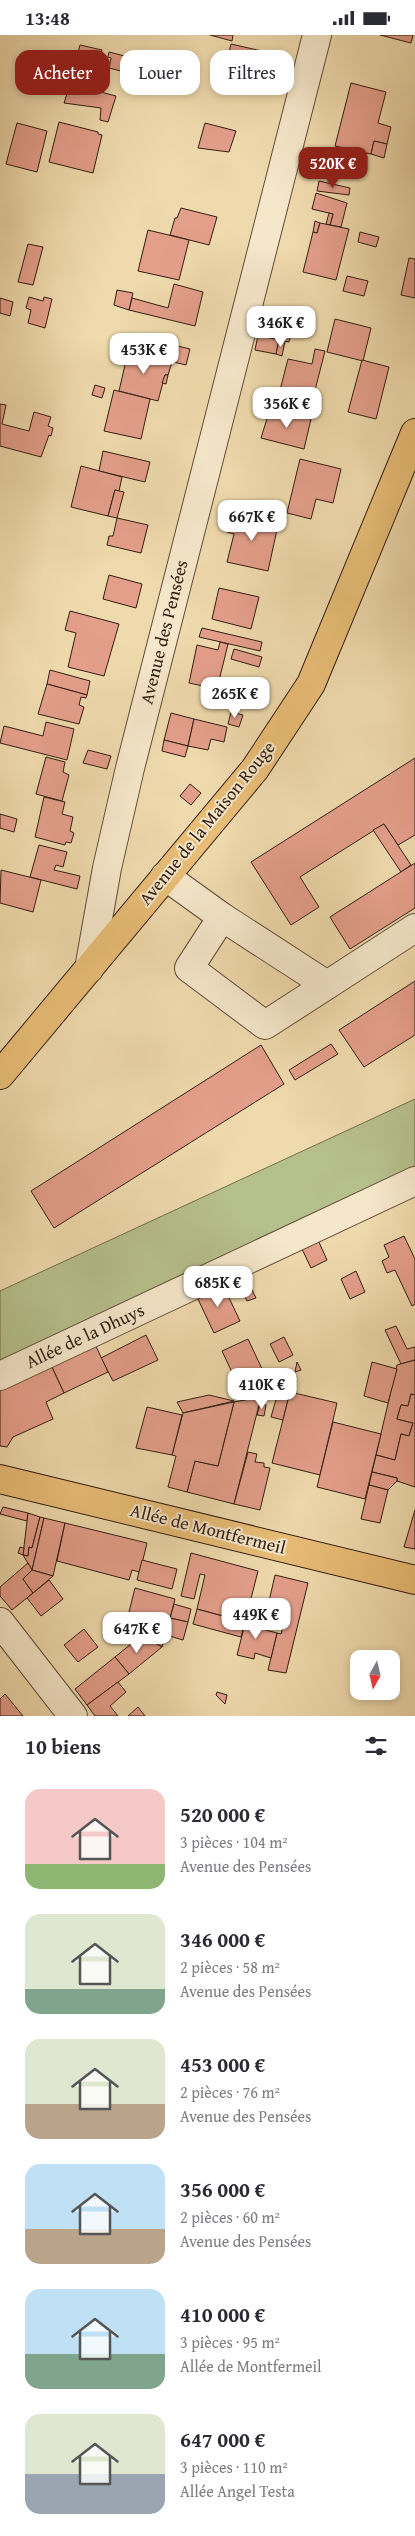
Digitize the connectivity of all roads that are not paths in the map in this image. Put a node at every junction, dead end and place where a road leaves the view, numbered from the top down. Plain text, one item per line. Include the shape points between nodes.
1 (317, 35) edge
2 (415, 433) edge
3 (165, 876) junction
4 (222, 917) junction
5 (415, 929) edge
6 (89, 969) junction
7 (327, 985) junction
8 (0, 1075) edge
9 (415, 1181) edge
10 (0, 1376) edge
11 (0, 1479) edge
12 (415, 1580) edge
13 (0, 1622) edge
14 (73, 1716) edge

1 - 6 street, Avenue des Pensées via 132,759 107,868
2 - 3 main road, Avenue de la Maison Rouge via 310,684 255,769
3 - 4 street
3 - 6 main road, Avenue de la Maison Rouge
4 - 7 street
4 - 7 street via 189,968 265,1025
5 - 7 street
6 - 8 main road, Avenue de la Maison Rouge
9 - 10 street, Allée de la Dhuys
11 - 12 main road, Allée de Montfermeil
13 - 14 street

